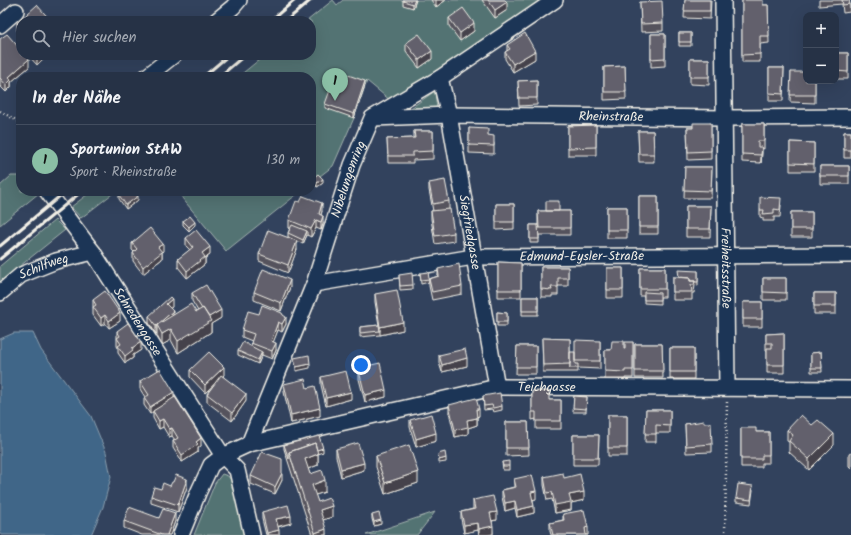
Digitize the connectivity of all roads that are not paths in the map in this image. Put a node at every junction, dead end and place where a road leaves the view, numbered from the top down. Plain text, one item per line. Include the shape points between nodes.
1 (555, 0) edge
2 (723, 0) edge
3 (236, 4) edge
4 (16, 11) dead end
5 (222, 16) edge
6 (0, 26) edge
7 (168, 60) edge
8 (152, 72) edge
9 (440, 78) junction
10 (449, 115) junction
11 (851, 117) edge
12 (372, 118) junction
13 (725, 118) junction
14 (51, 196) edge
15 (93, 252) junction
16 (725, 255) junction
17 (851, 255) edge
18 (473, 257) junction
19 (314, 284) junction
20 (0, 292) edge
21 (497, 387) junction
22 (727, 388) junction
23 (851, 389) edge
24 (249, 444) junction
25 (223, 456) junction
26 (181, 535) edge
27 (252, 535) edge

1 - 9 street
2 - 13 street, Freiheitsstraße
3 - 5 street
4 - 6 street
7 - 8 street
9 - 10 street, Siegfriedgasse
9 - 12 street
10 - 12 street, Rheinstraße
10 - 13 street, Rheinstraße
10 - 18 street, Siegfriedgasse
11 - 13 street, Rheinstraße
12 - 19 street, Nibelungenring via 352,165
13 - 16 street, Freiheitsstraße
14 - 15 street, Schredengasse
15 - 20 street, Schilfweg via 56,261 21,275
15 - 25 street, Schredengasse
16 - 17 street, Edmund-Eysler-Straße
16 - 18 street, Edmund-Eysler-Straße
16 - 22 street, Freiheitsstraße
18 - 19 street, Edmund-Eysler-Straße
18 - 21 street, Siegfriedgasse
19 - 24 street, Nibelungenring
21 - 22 street, Teichgasse
21 - 24 street, Teichgasse
22 - 23 street, Teichgasse
24 - 25 street
25 - 26 street via 211,465
25 - 27 street via 237,470

